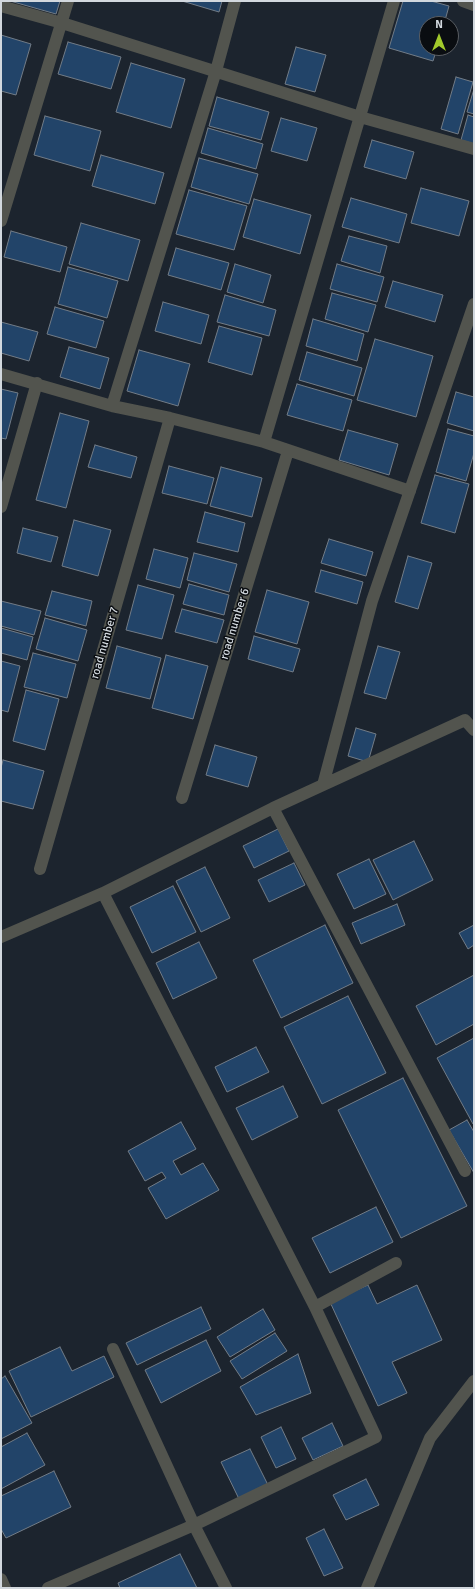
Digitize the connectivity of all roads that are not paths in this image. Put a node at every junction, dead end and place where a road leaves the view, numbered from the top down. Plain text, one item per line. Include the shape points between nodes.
1 (68, 1) edge
2 (235, 1) edge
3 (394, 1) edge
4 (463, 1) edge
5 (474, 5) edge
6 (1, 6) edge
7 (62, 23) junction
8 (216, 71) junction
9 (360, 117) junction
10 (474, 149) edge
11 (1, 221) edge
12 (474, 304) edge
13 (1, 374) edge
14 (37, 383) junction
15 (112, 406) junction
16 (170, 418) junction
17 (264, 442) junction
18 (288, 451) junction
19 (410, 491) junction
20 (1, 507) edge
21 (474, 730) edge
22 (324, 786) junction
23 (182, 798) dead end
24 (273, 808) junction
25 (40, 869) dead end
26 (103, 893) junction
27 (1, 937) edge
28 (465, 1171) dead end
29 (396, 1264) dead end
30 (315, 1307) junction
31 (113, 1349) dead end
32 (474, 1381) edge
33 (194, 1525) junction
34 (1, 1579) edge
35 (5, 1588) edge
36 (48, 1588) edge
37 (226, 1588) edge
38 (367, 1588) edge

1 - 7 street
2 - 8 street
3 - 9 street
4 - 5 street
6 - 7 street
7 - 8 street
7 - 11 street
8 - 9 street
8 - 15 street
9 - 10 street
9 - 17 street
12 - 19 street
13 - 14 street
14 - 15 street
14 - 20 street
15 - 16 street
16 - 17 street
16 - 25 street, road number 7
17 - 18 street
18 - 19 street
18 - 23 street, road number 6
19 - 22 street via 372,601
21 - 22 street via 465,720
22 - 24 street
24 - 26 street
24 - 28 street
26 - 27 street
26 - 30 street
29 - 30 street
30 - 33 street via 376,1436
31 - 33 street
32 - 38 street via 430,1438
33 - 36 street
33 - 37 street
34 - 35 street

